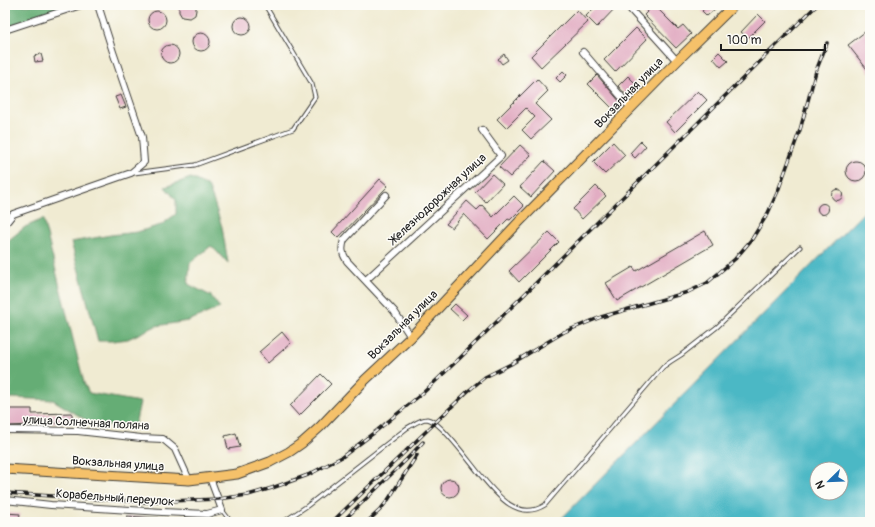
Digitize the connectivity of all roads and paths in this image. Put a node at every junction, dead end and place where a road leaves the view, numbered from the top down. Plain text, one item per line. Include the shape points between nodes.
1 (98, 5) edge
2 (265, 5) edge
3 (734, 5) edge
4 (79, 6) edge
5 (67, 7) edge
6 (632, 10) dead end
7 (5, 30) edge
8 (583, 52) dead end
9 (676, 61) junction
10 (631, 108) junction
11 (482, 130) dead end
12 (131, 173) junction
13 (386, 195) dead end
14 (5, 224) edge
15 (800, 247) dead end
16 (366, 280) junction
17 (411, 337) junction
18 (5, 430) edge
19 (5, 469) edge
20 (210, 478) junction
21 (188, 480) junction
22 (5, 500) edge
23 (222, 510) junction
24 (228, 518) junction
25 (223, 522) edge
26 (230, 522) edge
27 (283, 522) edge

1 - 12 street via 142,137 144,162
2 - 12 lane via 312,84 315,97 293,129 195,165
3 - 9 main road, Вокзальная улица
4 - 5 street
5 - 7 street
6 - 9 street
8 - 10 street
9 - 10 main road, Вокзальная улица
10 - 17 main road, Вокзальная улица
11 - 16 street, Железнодорожная улица via 501,156
12 - 14 street via 14,214
13 - 16 street via 344,240 342,246 342,254
15 - 27 lane via 716,327 663,367 545,505 529,510 517,508 506,502 495,493 448,435 429,419 423,419 407,428
16 - 17 street via 394,311
17 - 20 main road, Вокзальная улица via 302,443 255,468
18 - 21 street, улица Солнечная поляна via 78,431 163,439 175,449
19 - 21 main road, Вокзальная улица
20 - 21 main road, Вокзальная улица
20 - 23 street
22 - 23 street, Корабельный переулок via 59,506 207,514
23 - 24 lane
24 - 25 lane
24 - 26 lane

